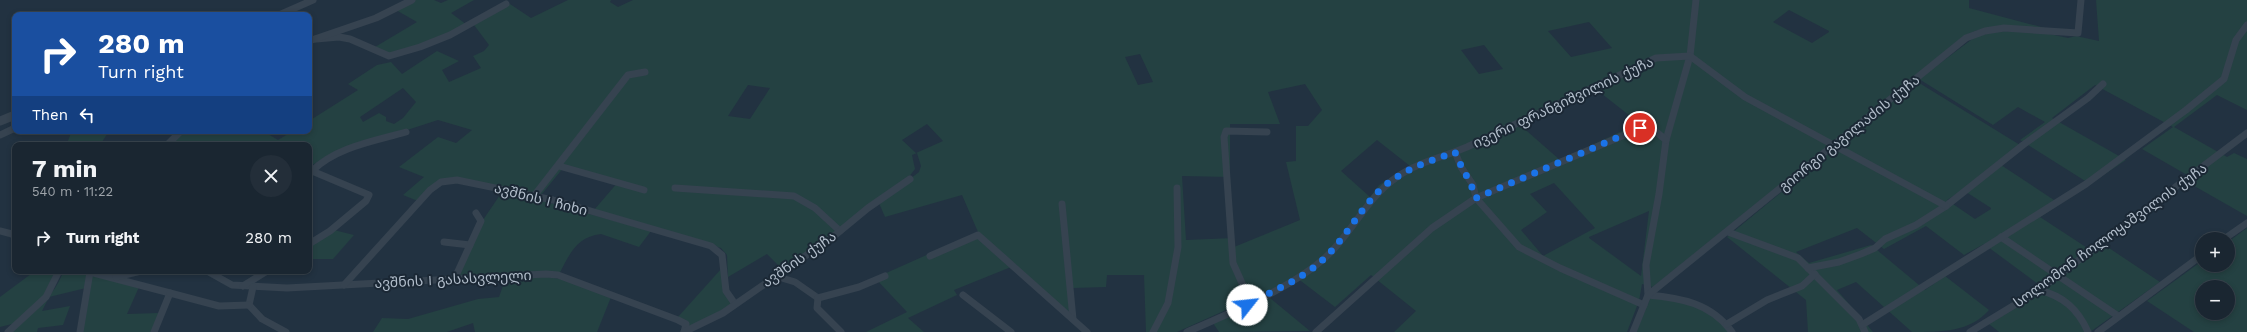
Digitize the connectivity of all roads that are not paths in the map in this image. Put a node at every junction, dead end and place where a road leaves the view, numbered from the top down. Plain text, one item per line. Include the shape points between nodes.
1 (313, 0) edge
2 (412, 0) edge
3 (1696, 0) edge
4 (2081, 0) edge
5 (506, 4) dead end
6 (286, 12) edge
7 (2247, 25) edge
8 (316, 39) junction
9 (312, 40) edge
10 (1690, 56) junction
11 (645, 72) dead end
12 (2103, 84) dead end
13 (12, 116) edge
14 (0, 121) edge
15 (12, 129) edge
16 (406, 132) dead end
17 (1267, 132) dead end
18 (178, 134) edge
19 (2247, 134) edge
20 (0, 135) edge
21 (1666, 140) junction
22 (170, 142) edge
23 (1833, 146) junction
24 (1455, 152) junction
25 (559, 166) junction
26 (312, 171) edge
27 (312, 171) edge
28 (910, 178) dead end
29 (675, 188) dead end
30 (1177, 188) dead end
31 (644, 190) dead end
32 (534, 196) junction
33 (1476, 198) junction
34 (1062, 204) dead end
35 (1946, 206) junction
36 (476, 213) dead end
37 (2247, 223) edge
38 (0, 231) edge
39 (840, 231) junction
40 (1728, 232) junction
41 (2234, 232) edge
42 (12, 234) edge
43 (2001, 237) junction
44 (312, 242) edge
45 (444, 242) dead end
46 (470, 245) junction
47 (930, 256) dead end
48 (2195, 260) edge
49 (1808, 268) junction
50 (58, 274) edge
51 (90, 274) edge
52 (100, 274) edge
53 (128, 274) edge
54 (212, 274) edge
55 (262, 274) edge
56 (1815, 274) junction
57 (2058, 275) junction
58 (775, 276) junction
59 (885, 276) dead end
60 (114, 277) junction
61 (454, 280) junction
62 (344, 285) junction
63 (243, 286) junction
64 (253, 287) junction
65 (2039, 290) junction
66 (170, 293) junction
67 (963, 295) dead end
68 (1648, 295) junction
69 (818, 298) junction
70 (735, 304) junction
71 (249, 305) junction
72 (1247, 305) junction
73 (1644, 305) junction
74 (2118, 316) junction
75 (1073, 319) junction
76 (1727, 324) junction
77 (1864, 328) edge
78 (8, 332) edge
79 (80, 332) edge
80 (154, 332) edge
81 (286, 332) edge
82 (684, 332) edge
83 (841, 332) edge
84 (1011, 332) edge
85 (1087, 332) edge
86 (1153, 332) edge
87 (1187, 332) edge
88 (1316, 332) edge
89 (1633, 332) edge
90 (1732, 332) edge
91 (1970, 332) edge
92 (2088, 332) edge
93 (2098, 332) edge

1 - 6 street
2 - 8 street via 376,18
3 - 10 street
4 - 23 street, გიორგი გაგილაძის ქუჩა via 2078,33 2069,35 2020,28 1998,28 1975,33
5 - 8 street via 482,20 429,43 389,56 350,39
7 - 43 street via 2236,40 2224,79 2086,184
8 - 9 street
10 - 21 street
10 - 23 street via 1745,97
10 - 24 street, ივერი ფრანგიშვილის ქუჩა via 1656,58
11 - 25 street via 628,75
12 - 35 street
13 - 14 street
15 - 20 street
16 - 26 street via 349,150 316,165
17 - 72 street via 1226,131 1224,137 1233,263 1246,292
18 - 22 street
19 - 57 street, სოლომონ ჩოლოყაშვილის ქუჩა
21 - 33 street via 1648,125
21 - 68 street via 1646,265
23 - 35 street
23 - 40 street, გიორგი გაგილაძის ქუჩა
24 - 33 street via 1473,185
24 - 72 street, ივერი ფრანგიშვილის ქუჩა via 1415,167 1390,182 1377,193 1332,251 1318,264
25 - 31 street
25 - 32 street
27 - 44 street via 369,195 366,201 330,231
28 - 39 street, ავშნის ქუჩა
29 - 39 street via 794,196 815,208
30 - 86 street via 1178,247 1168,303
32 - 62 street, ავშნის I ჩიხი via 457,180 441,182 430,190
32 - 70 street, ავშნის I ჩიხი via 720,250 724,257 726,291
33 - 73 street via 1519,247
33 - 88 street via 1432,228
34 - 75 street
35 - 49 street via 1916,225 1885,239 1876,248 1840,262
36 - 46 street via 480,221
37 - 41 street
38 - 42 street
39 - 58 street, ავშნის ქუჩა
40 - 49 street via 1784,251 1798,258
40 - 68 street, გიორგი გაგილაძის ქუჩა
43 - 57 street
43 - 77 street
45 - 46 street
46 - 61 street
47 - 75 street via 978,235
48 - 74 street
49 - 56 street
50 - 78 street via 48,295
51 - 79 street
52 - 60 street
53 - 60 street
54 - 63 street, ავშნის I გასასვლელი via 232,285
55 - 63 street
56 - 76 street via 1802,286 1767,300
56 - 77 street via 1859,319
57 - 65 street, სოლომონ ჩოლოყაშვილის ქუჩა
57 - 74 street
58 - 69 street via 795,282
58 - 70 street, ავშნის ქუჩა
59 - 69 street via 858,287
60 - 66 street
61 - 62 street, ავშნის I გასასვლელი
61 - 82 street, ავშნის I გასასვლელი via 546,274 558,276 678,320 686,324
62 - 64 street, ავშნის I გასასვლელი
63 - 64 street, ავშნის I გასასვლელი
64 - 71 street
65 - 91 street, სოლომონ ჩოლოყაშვილის ქუჩა
65 - 92 street via 2054,293 2074,307
66 - 71 street via 225,308
66 - 80 street
67 - 84 street
68 - 73 street, გიორგი გაგილაძის ქუჩა
68 - 76 street via 1681,298 1696,303
69 - 83 street via 817,308
70 - 82 street, ავშნის ქუჩა via 716,317
71 - 81 street via 262,319
72 - 87 street, ივერი ფრანგიშვილის ქუჩა
73 - 89 street, გიორგი გაგილაძის ქუჩა
74 - 93 street
75 - 85 street
76 - 90 street

